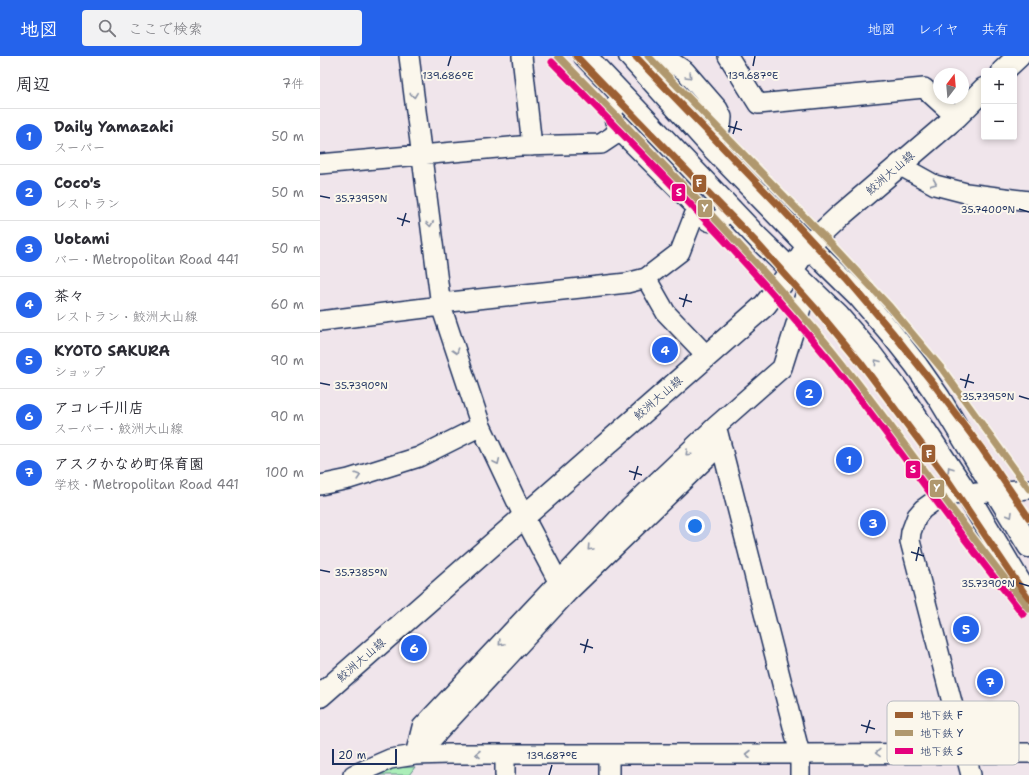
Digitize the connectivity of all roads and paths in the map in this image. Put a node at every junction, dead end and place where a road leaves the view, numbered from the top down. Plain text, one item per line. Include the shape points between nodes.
1 (409, 56) edge
2 (522, 56) edge
3 (585, 56) edge
4 (728, 56) edge
5 (1019, 56) edge
6 (636, 63) edge
7 (1006, 68) edge
8 (981, 92) edge
9 (623, 95) junction
10 (956, 116) junction
11 (618, 129) junction
12 (532, 146) junction
13 (712, 146) junction
14 (422, 154) junction
15 (320, 164) edge
16 (899, 165) junction
17 (1029, 201) edge
18 (697, 208) junction
19 (732, 209) junction
20 (808, 246) junction
21 (792, 270) junction
22 (646, 278) junction
23 (808, 286) junction
24 (441, 305) junction
25 (320, 321) edge
26 (707, 356) junction
27 (481, 426) junction
28 (716, 426) junction
29 (721, 444) junction
30 (320, 485) edge
31 (1029, 489) edge
32 (996, 492) junction
33 (967, 494) junction
34 (524, 517) junction
35 (1029, 546) edge
36 (558, 582) junction
37 (1029, 598) edge
38 (320, 696) edge
39 (951, 701) edge
40 (430, 741) dead end
41 (1019, 752) edge
42 (1029, 752) edge
43 (887, 753) edge
44 (505, 754) junction
45 (609, 754) junction
46 (800, 754) junction
47 (415, 755) junction
48 (968, 765) edge
49 (353, 775) edge
50 (505, 775) edge
51 (609, 775) edge
52 (800, 775) edge
53 (971, 775) edge

1 -> 14 street
2 - 12 street
3 - 9 main road
4 - 10 street via 758,104 924,88
5 - 7 main road
6 - 13 main road
6 -> 13 street via 673,63 684,71 718,109 722,117 721,127
8 - 10 main road, 鮫洲大山線
9 - 11 street via 612,114
9 - 19 main road
10 - 16 main road, 鮫洲大山線
11 - 12 street via 601,144
11 - 18 street
12 - 14 street
13 - 20 main road
14 - 15 street
14 -> 24 street
16 -> 17 street via 935,185 966,193
16 - 20 main road, 鮫洲大山線
18 - 19 street via 708,221 715,223
18 - 22 street via 680,252
19 - 21 main road
20 - 21 main road, 鮫洲大山線
20 - 32 main road via 859,296 916,365
21 - 23 main road
21 - 26 main road, 鮫洲大山線 via 765,304
22 - 24 street via 627,283
22 - 26 street via 666,313
23 - 28 street via 782,368
33 -> 23 main road via 874,358
24 - 25 street
24 -> 27 street
26 - 34 main road, 鮫洲大山線
30 -> 27 street via 419,458
27 -> 34 street
28 - 29 street
28 -> 36 street via 617,520
29 - 40 street via 568,592
29 - 46 street
31 - 32 street
32 - 33 street
32 -> 35 main road
33 - 37 main road
33 - 39 street via 937,499 923,509 913,524 910,541
34 - 36 street
34 - 38 main road, 鮫洲大山線
36 -> 47 street via 422,727
41 - 42 street
43 -> 46 street
44 - 45 street
44 -> 47 street
44 - 50 street
46 -> 45 street
45 - 51 street
46 - 52 street
47 - 49 street via 390,759
48 - 53 street

